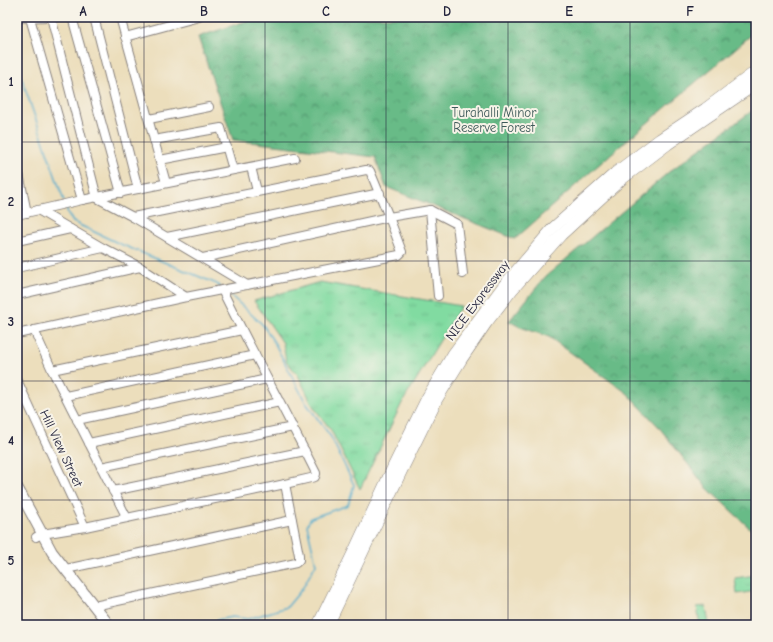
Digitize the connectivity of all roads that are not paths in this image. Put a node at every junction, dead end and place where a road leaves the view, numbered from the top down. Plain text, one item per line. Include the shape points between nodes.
1 (46, 17) edge
2 (51, 17) edge
3 (72, 17) edge
4 (94, 17) edge
5 (120, 17) edge
6 (199, 17) edge
7 (17, 18) edge
8 (30, 18) edge
9 (125, 37) junction
10 (756, 71) edge
11 (756, 84) edge
12 (209, 107) dead end
13 (149, 119) junction
14 (154, 140) junction
15 (227, 147) junction
16 (295, 158) dead end
17 (160, 160) junction
18 (17, 164) edge
19 (251, 167) junction
20 (233, 170) junction
21 (166, 183) junction
22 (138, 189) junction
23 (257, 191) junction
24 (121, 193) junction
25 (380, 193) junction
26 (97, 198) junction
27 (82, 200) junction
28 (38, 210) junction
29 (430, 210) junction
30 (27, 213) junction
31 (17, 215) edge
32 (133, 217) junction
33 (389, 217) junction
34 (70, 229) junction
35 (167, 237) junction
36 (17, 241) edge
37 (103, 248) junction
38 (203, 258) junction
39 (140, 267) junction
40 (17, 268) edge
41 (464, 274) dead end
42 (247, 285) junction
43 (222, 290) junction
44 (17, 295) edge
45 (438, 296) dead end
46 (186, 297) junction
47 (34, 330) junction
48 (242, 330) junction
49 (17, 334) edge
50 (255, 356) junction
51 (52, 370) junction
52 (267, 379) junction
53 (17, 380) edge
54 (66, 396) junction
55 (280, 402) junction
56 (78, 420) junction
57 (292, 427) junction
58 (89, 443) junction
59 (305, 451) junction
60 (101, 467) junction
61 (285, 484) junction
62 (17, 487) edge
63 (113, 491) junction
64 (17, 500) edge
65 (127, 518) junction
66 (292, 520) junction
67 (85, 527) junction
68 (39, 536) junction
69 (66, 569) junction
70 (94, 606) junction
71 (102, 625) edge
72 (109, 625) edge
73 (318, 625) edge
74 (328, 625) edge

1 - 8 street
2 - 26 street
3 - 24 street
4 - 22 street
5 - 9 street
6 - 9 street
7 - 8 street
8 - 27 street
9 - 13 street
10 - 73 highway, NICE Expressway via 615,173 554,228 504,285 454,354 428,396
11 - 74 highway, NICE Expressway via 668,144 622,180 561,235 512,290 460,360 437,399
12 - 13 street
13 - 14 street
14 - 15 street via 221,128
14 - 17 street
15 - 17 street
15 - 20 street
16 - 19 street
17 - 21 street
18 - 30 street
19 - 20 street
19 - 23 street
20 - 21 street
21 - 22 street
22 - 24 street
23 - 25 street via 366,170 370,171
23 - 32 street
24 - 26 street
25 - 33 street
25 - 35 street
26 - 27 street
26 - 32 street
27 - 28 street
28 - 30 street
28 - 34 street
29 - 33 street
29 - 41 street via 457,224
29 - 45 street
30 - 31 street
32 - 35 street
33 - 38 street
33 - 42 street via 402,251 399,255
34 - 36 street
34 - 37 street
35 - 38 street
37 - 39 street
37 - 40 street
38 - 42 street
39 - 44 street
39 - 46 street
42 - 43 street
43 - 46 street
43 - 48 street
46 - 47 street
47 - 49 street
47 - 51 street
48 - 50 street
48 - 51 street
50 - 52 street
50 - 54 street
51 - 54 street
52 - 55 street
52 - 56 street
53 - 67 street, Hill View Street
54 - 56 street
55 - 57 street
55 - 58 street
56 - 58 street
57 - 59 street
57 - 60 street
58 - 60 street
59 - 61 street via 316,476
59 - 63 street
60 - 63 street
61 - 65 street
61 - 66 street
62 - 68 main road
63 - 65 street
64 - 68 main road
65 - 67 street
66 - 69 street
66 - 70 street via 299,557 296,563
67 - 68 street
68 - 69 main road
68 - 71 main road via 46,555
69 - 70 main road
70 - 72 main road

